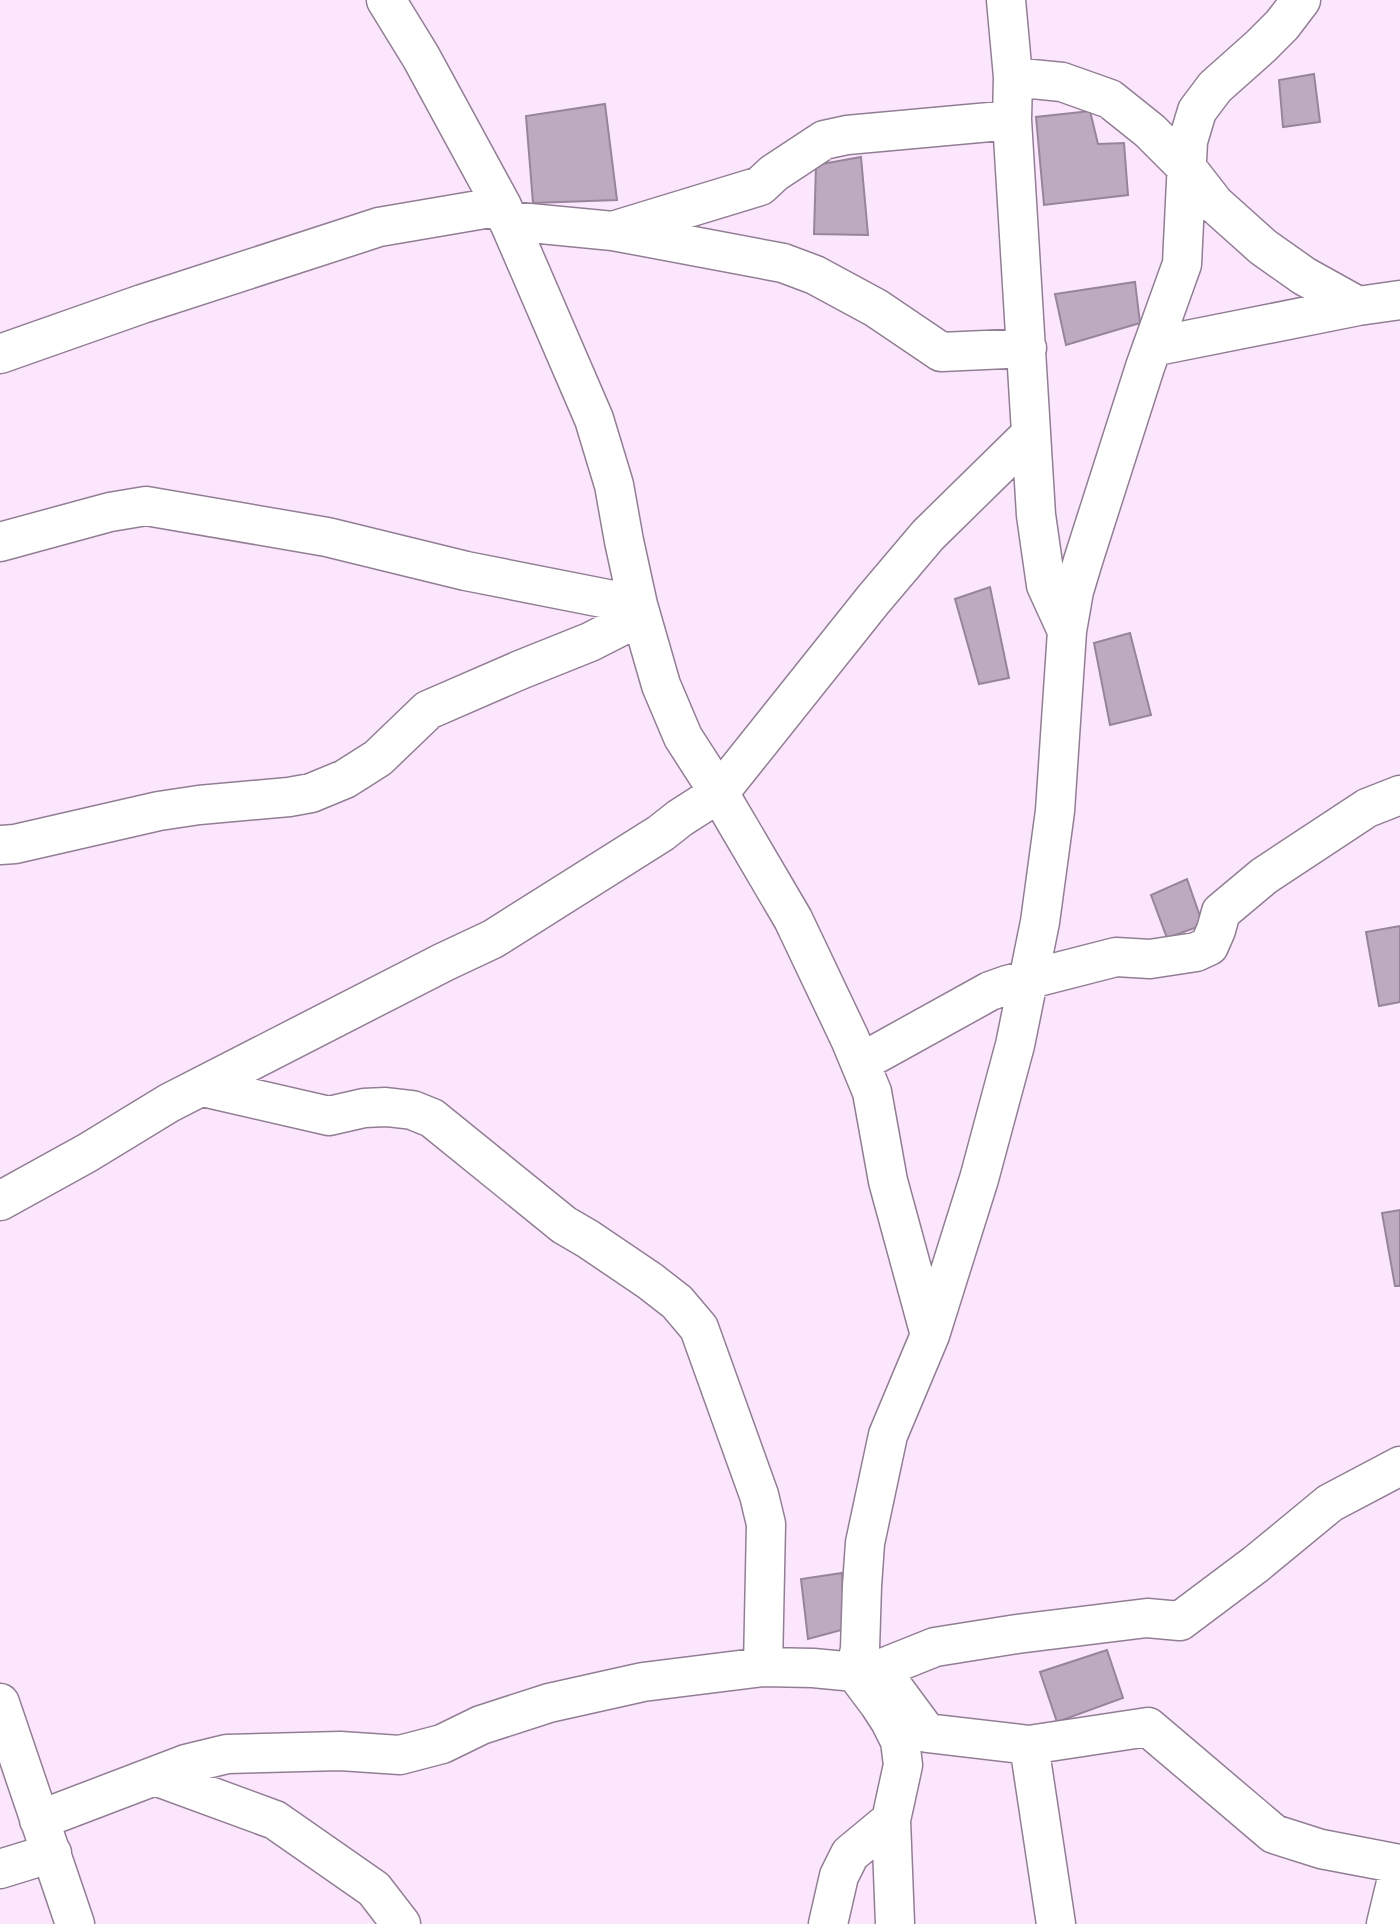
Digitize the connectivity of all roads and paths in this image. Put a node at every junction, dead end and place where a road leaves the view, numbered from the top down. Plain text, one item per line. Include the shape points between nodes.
1 (386, 0) edge
2 (1006, 0) edge
3 (1301, 0) edge
4 (1013, 78) junction
5 (1012, 120) junction
6 (1187, 168) junction
7 (505, 213) junction
8 (613, 231) junction
9 (1400, 300) edge
10 (1358, 306) junction
11 (1152, 347) junction
12 (1027, 348) junction
13 (0, 354) edge
14 (1031, 434) junction
15 (0, 542) edge
16 (640, 611) junction
17 (1067, 631) junction
18 (719, 793) junction
19 (1400, 795) edge
20 (0, 845) edge
21 (1029, 980) junction
22 (860, 1063) junction
23 (203, 1087) junction
24 (0, 1201) edge
25 (930, 1335) junction
26 (1400, 1466) edge
27 (763, 1667) junction
28 (867, 1670) junction
29 (0, 1703) edge
30 (1029, 1745) junction
31 (155, 1776) junction
32 (891, 1820) junction
33 (46, 1836) junction
34 (1400, 1865) edge
35 (0, 1869) edge
36 (75, 1924) edge
37 (401, 1924) edge
38 (828, 1924) edge
39 (895, 1924) edge
40 (1056, 1924) edge
41 (1386, 1924) edge

1 - 7 street
2 - 4 street
3 - 6 street via 1197,111 1188,141
4 - 5 street
4 - 6 street via 1062,82 1110,99
5 - 8 street via 824,140 760,186
5 - 12 street
6 - 10 street via 1214,204 1263,247
6 - 11 street via 1182,264
7 - 8 street
7 - 13 street via 379,227
7 - 16 street via 594,419 614,485
8 - 12 street via 783,263 876,308 941,352
9 - 10 street
10 - 11 street
11 - 17 street via 1074,591
12 - 14 street
14 - 17 street via 1046,585
14 - 18 street via 928,536
15 - 16 street via 146,506 327,537
16 - 18 street via 661,685 683,737
16 - 20 street via 590,642 428,710 379,758 311,793 159,811
17 - 21 street via 1055,811
18 - 22 street via 793,919
18 - 23 street via 493,939
19 - 21 street via 1367,808 1264,876 1221,912 1209,946 1150,959 1116,957
21 - 22 street via 990,991
21 - 25 street via 979,1179
22 - 25 street via 872,1092 888,1181
23 - 24 street
23 - 27 street via 329,1115 386,1107 432,1118 564,1225 677,1302 699,1328 766,1524
25 - 28 street via 888,1435 873,1500 862,1586 860,1649
26 - 28 street via 1330,1503 1180,1621 1147,1618 1017,1634 935,1647
27 - 28 street
27 - 31 street via 643,1682 549,1703 400,1755 340,1751 227,1754
28 - 30 street via 927,1734
28 - 32 street via 900,1741 903,1766
29 - 33 street
30 - 34 street via 1148,1727 1274,1834
30 - 40 street
31 - 33 street
31 - 37 street via 275,1820 374,1889
32 - 38 street via 850,1854 839,1876
32 - 39 street
33 - 35 street
33 - 36 street
34 - 41 street

